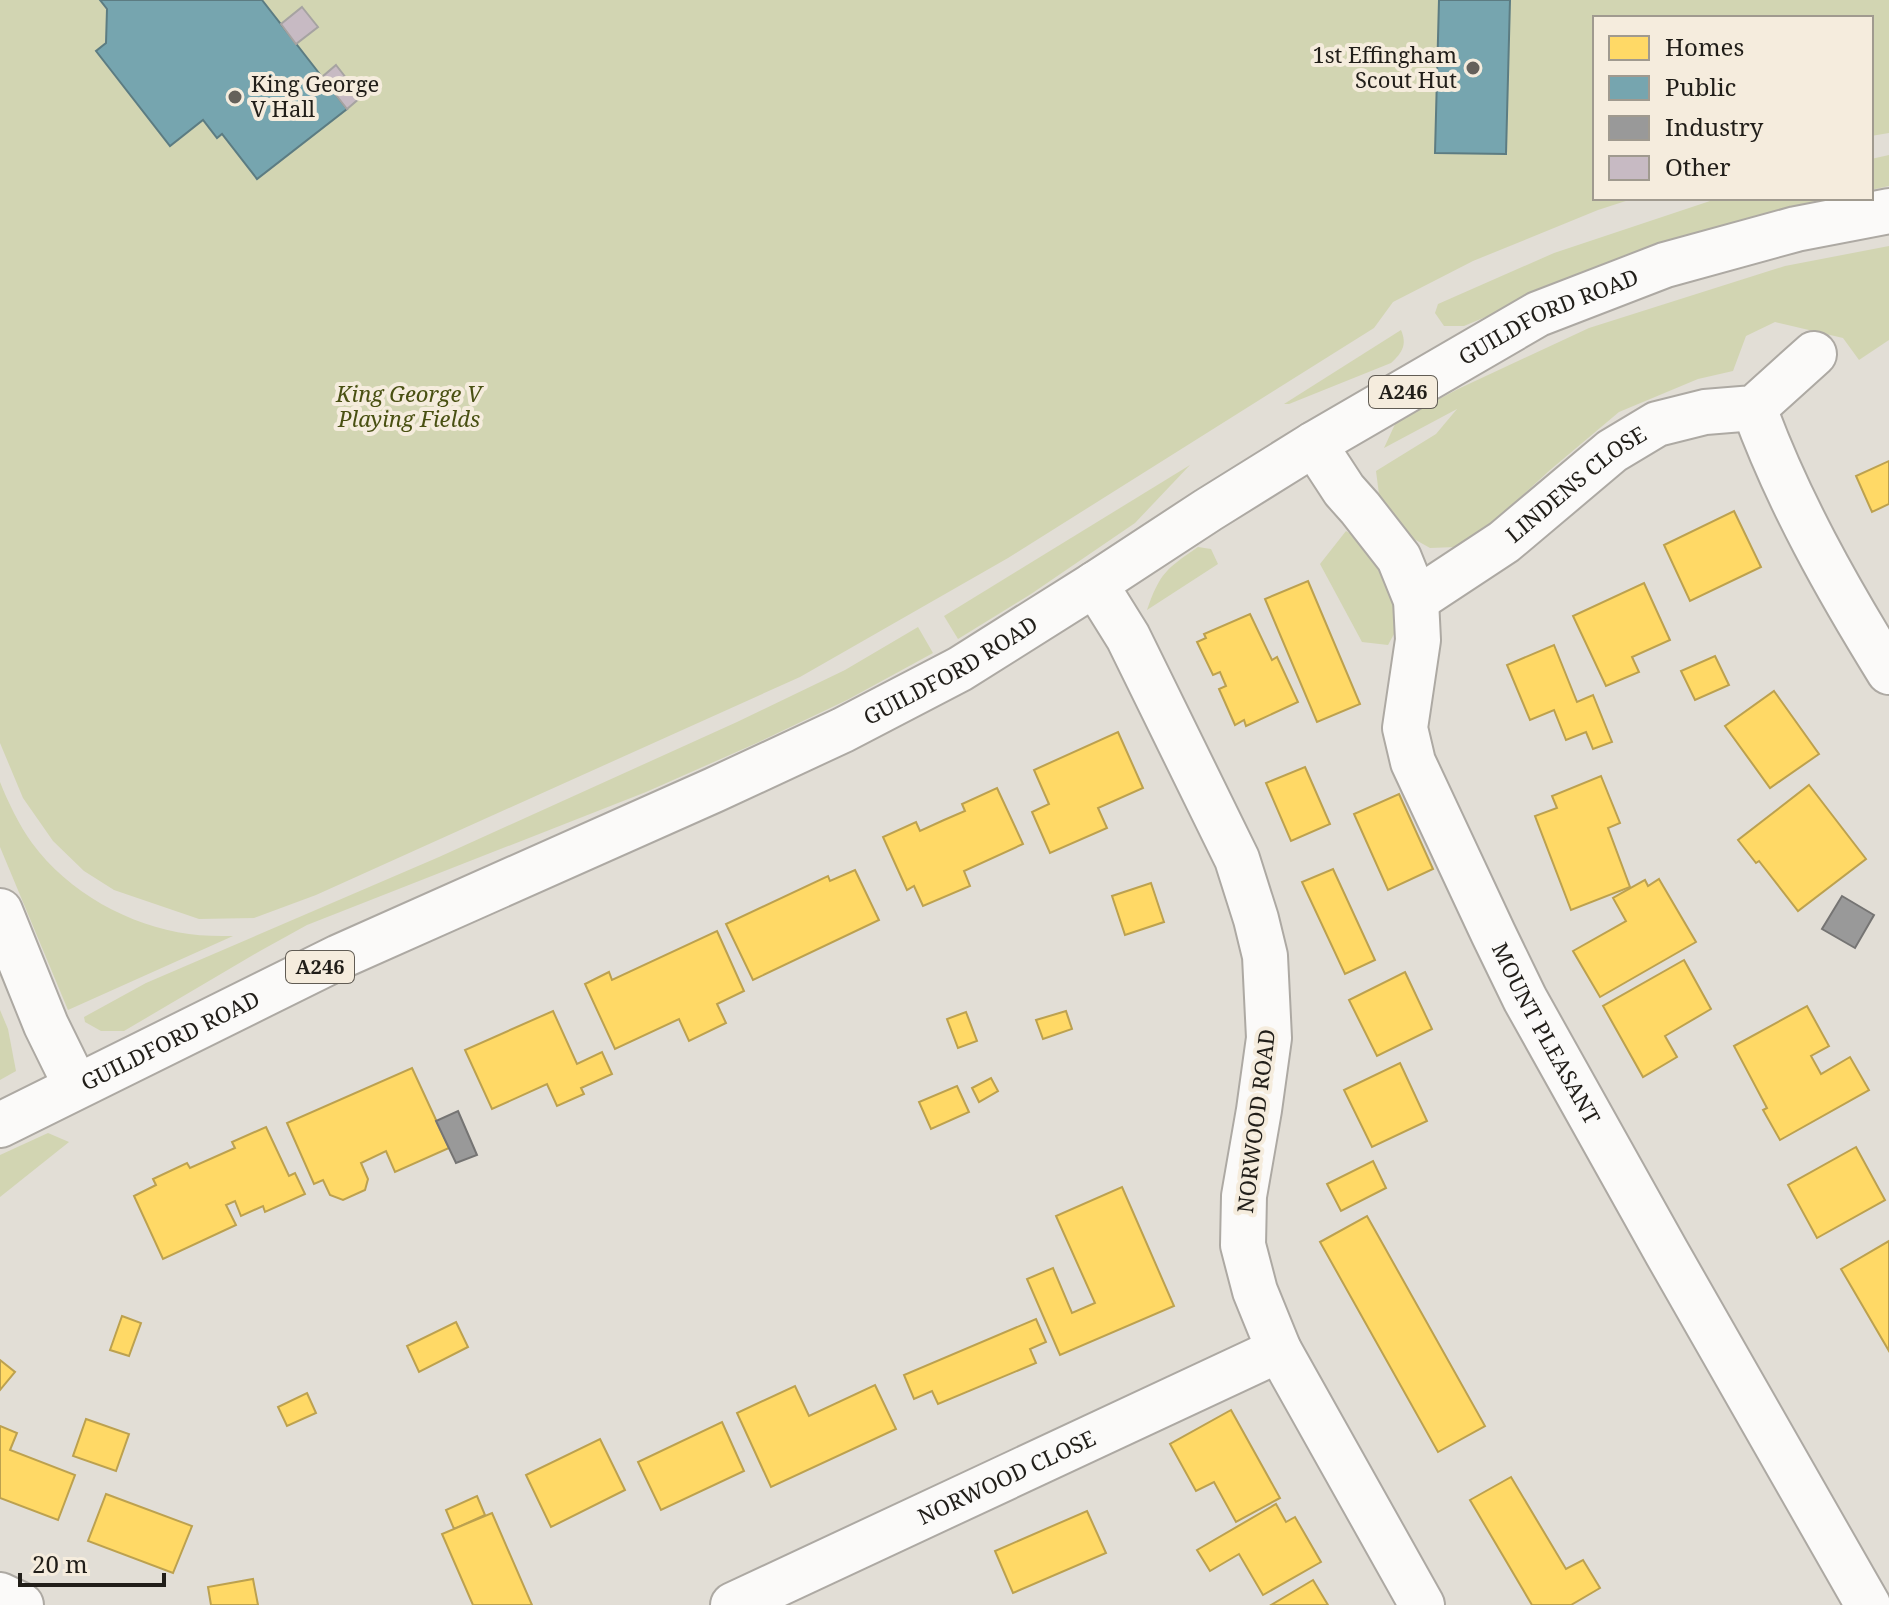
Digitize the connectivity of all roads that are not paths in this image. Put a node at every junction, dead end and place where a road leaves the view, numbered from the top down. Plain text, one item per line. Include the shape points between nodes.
1 (1889, 211) edge
2 (1814, 354) dead end
3 (1754, 408) junction
4 (1314, 444) junction
5 (1095, 584) junction
6 (1416, 600) junction
7 (1889, 672) edge
8 (0, 911) edge
9 (76, 1086) junction
10 (0, 1125) edge
11 (1279, 1350) junction
12 (0, 1595) edge
13 (21, 1605) edge
14 (733, 1605) edge
15 (1422, 1605) edge
16 (1868, 1605) edge

1 - 4 street, GUILDFORD ROAD / A246 via 1796,229 1665,265 1538,314
2 - 3 street
3 - 6 street, LINDENS CLOSE via 1705,412 1657,424 1612,451 1504,542
3 - 7 street via 1822,560
4 - 5 street, GUILDFORD ROAD / A246
4 - 6 street, MOUNT PLEASANT via 1399,558
5 - 9 street, GUILDFORD ROAD / A246 via 960,669 843,730 365,945
5 - 11 street, NORWOOD ROAD via 1128,637 1237,859 1265,956 1269,1038 1244,1196 1243,1245
6 - 16 street, MOUNT PLEASANT via 1418,640 1405,728 1413,762 1525,999
8 - 9 street
9 - 10 street, GUILDFORD ROAD / A246
11 - 14 street, NORWOOD CLOSE
11 - 15 street, NORWOOD ROAD
12 - 13 street

